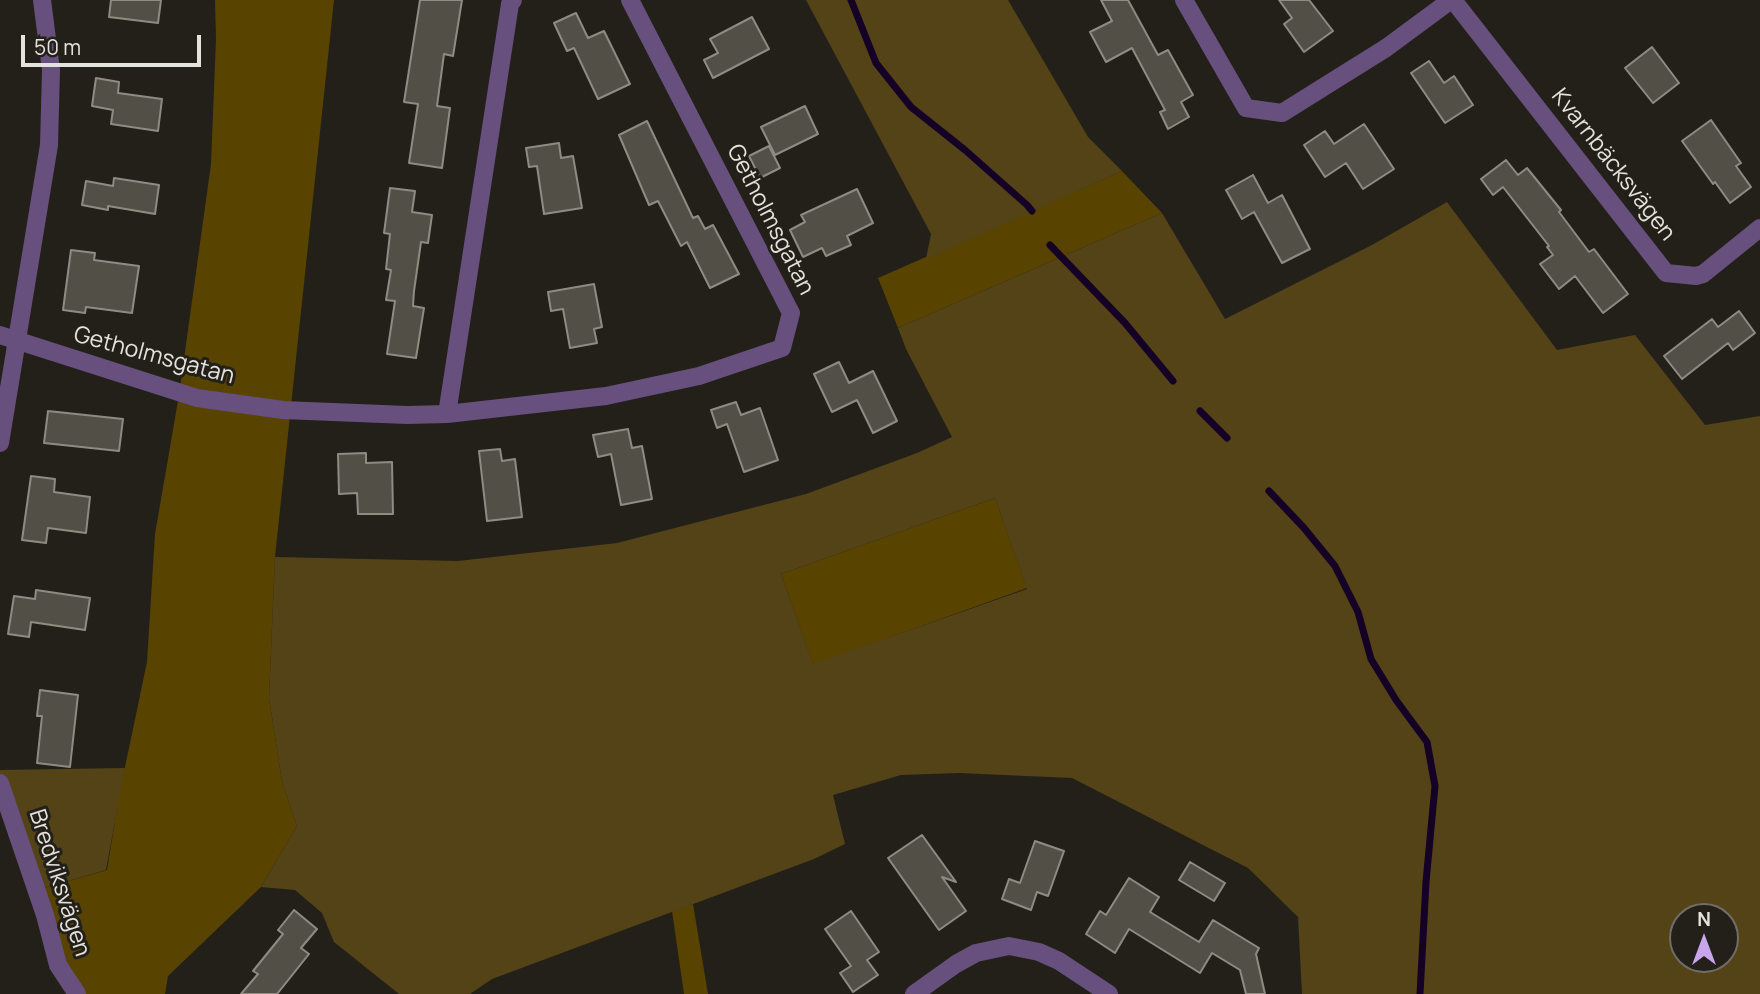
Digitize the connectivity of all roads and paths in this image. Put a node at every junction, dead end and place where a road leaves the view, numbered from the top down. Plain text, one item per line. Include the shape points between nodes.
1 (42, 0) edge
2 (513, 0) edge
3 (630, 0) edge
4 (1184, 0) edge
5 (1452, 0) edge
6 (1760, 228) edge
7 (9, 338) edge
8 (447, 414) junction
9 (0, 443) edge
10 (0, 783) edge
11 (77, 994) edge
12 (914, 994) edge
13 (1109, 994) edge

1 - 7 street via 51,70 48,145
2 - 8 street
3 - 8 street, Getholmsgatan via 791,313 782,348 699,376 606,396
4 - 5 street via 1246,108 1282,113
5 - 6 street, Kvarnbäcksvägen via 1666,273 1703,274
7 - 8 street, Getholmsgatan via 166,390 226,403 283,410
7 - 9 street
10 - 11 street, Bredviksvägen via 58,965
12 - 13 street via 976,953 1009,947 1059,961

